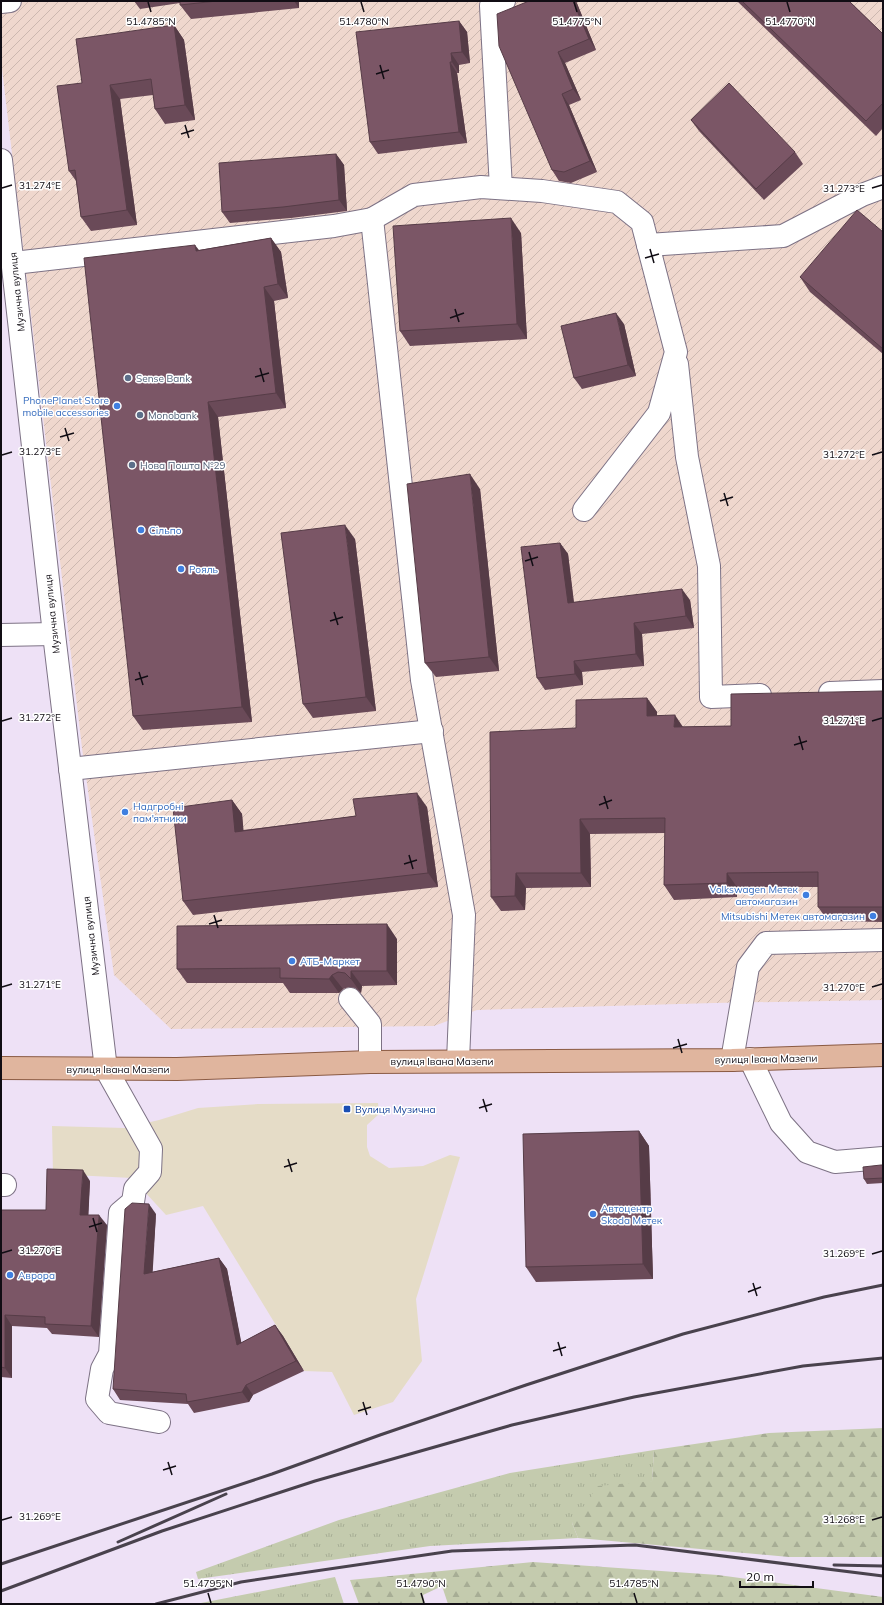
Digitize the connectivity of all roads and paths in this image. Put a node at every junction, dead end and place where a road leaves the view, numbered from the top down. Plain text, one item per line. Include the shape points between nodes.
1 (10, 1) edge
2 (504, 1) edge
3 (1, 2) edge
4 (1, 160) edge
5 (883, 187) edge
6 (501, 188) junction
7 (372, 219) junction
8 (648, 246) junction
9 (14, 263) junction
10 (676, 352) junction
11 (584, 510) dead end
12 (54, 634) junction
13 (1, 635) edge
14 (883, 691) edge
15 (813, 694) edge
16 (781, 695) edge
17 (432, 731) junction
18 (70, 769) junction
19 (883, 940) edge
20 (350, 999) edge
21 (883, 1056) edge
22 (741, 1060) junction
23 (458, 1061) junction
24 (370, 1062) junction
25 (1, 1068) edge
26 (106, 1069) junction
27 (883, 1158) edge
28 (159, 1422) dead end

1 - 3 street
2 - 6 street via 491,6
4 - 9 street, Музична вулиця
5 - 8 street via 862,195 783,236
6 - 7 street via 480,186 414,195
6 - 8 street via 617,202 642,222
7 - 9 street via 326,227
7 - 17 street via 422,680
8 - 10 street
9 - 12 street, Музична вулиця
10 - 11 street via 659,413
10 - 16 street via 687,457 709,566 711,697
12 - 13 street
12 - 18 street, Музична вулиця
14 - 15 street
17 - 18 street
17 - 23 street via 464,915
18 - 26 street, Музична вулиця
19 - 22 street via 766,943 748,967
20 - 24 street via 370,1024
21 - 22 main road, вулиця Івана Мазепи
22 - 23 main road, вулиця Івана Мазепи
22 - 27 street via 781,1123 807,1152 835,1162
23 - 24 main road, вулиця Івана Мазепи
24 - 26 main road, вулиця Івана Мазепи
25 - 26 main road, вулиця Івана Мазепи
26 - 28 street via 151,1149 151,1157 150,1172 135,1189 133,1202 120,1213 110,1354 102,1369 97,1399 109,1413

